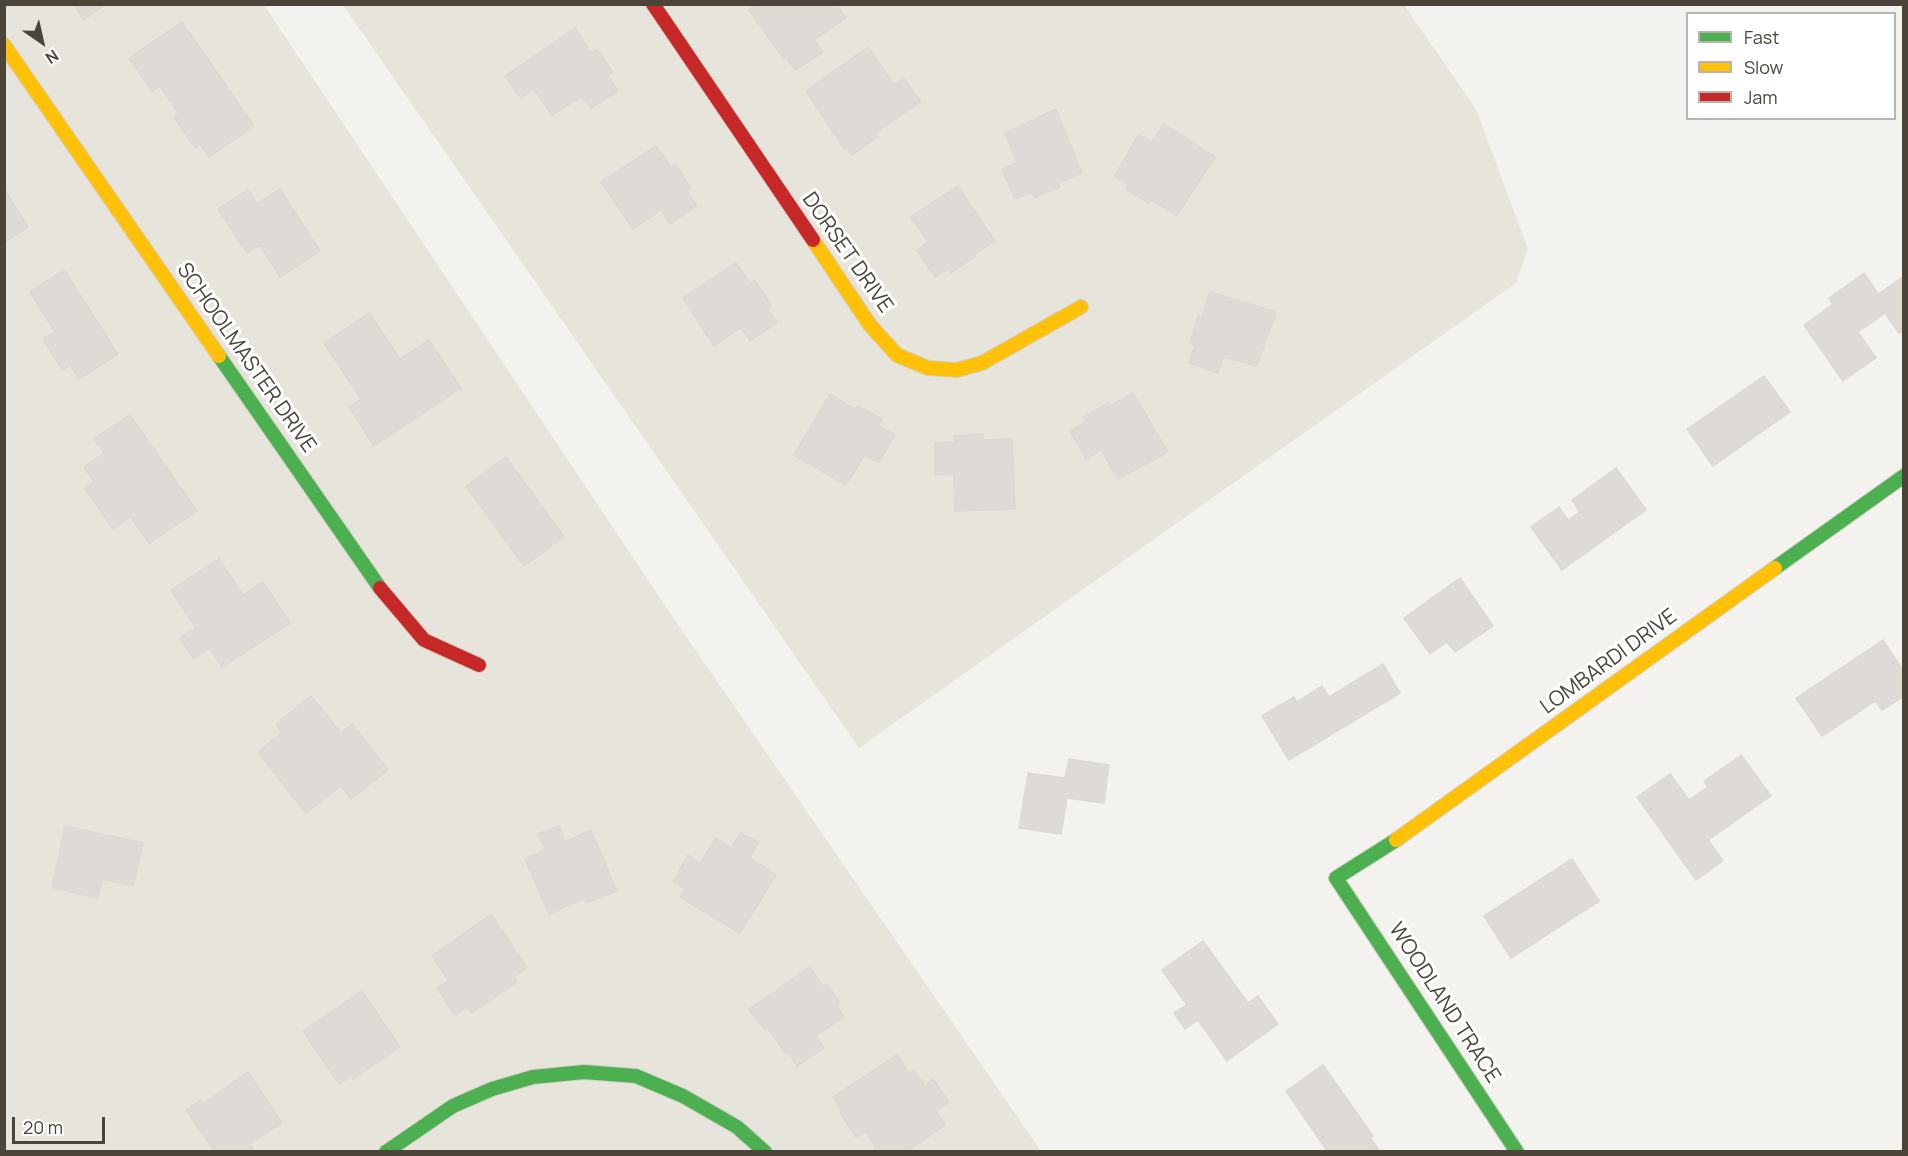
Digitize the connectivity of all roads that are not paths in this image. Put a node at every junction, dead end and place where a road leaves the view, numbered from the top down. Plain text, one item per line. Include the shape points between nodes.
1 (653, 4) edge
2 (4, 45) edge
3 (1081, 307) dead end
4 (1904, 476) edge
5 (479, 665) dead end
6 (1336, 878) joint
7 (386, 1152) edge
8 (765, 1152) edge
9 (1517, 1152) edge

1 - 3 street, DORSET DRIVE via 870,325 897,355 928,368 957,370 982,363
2 - 5 street, SCHOOLMASTER DRIVE via 376,584 424,640
4 - 6 street, LOMBARDI DRIVE via 1396,840
6 - 9 street, WOODLAND TRACE
7 - 8 street via 453,1106 502,1086 533,1077 584,1072 636,1076 683,1096 737,1127

